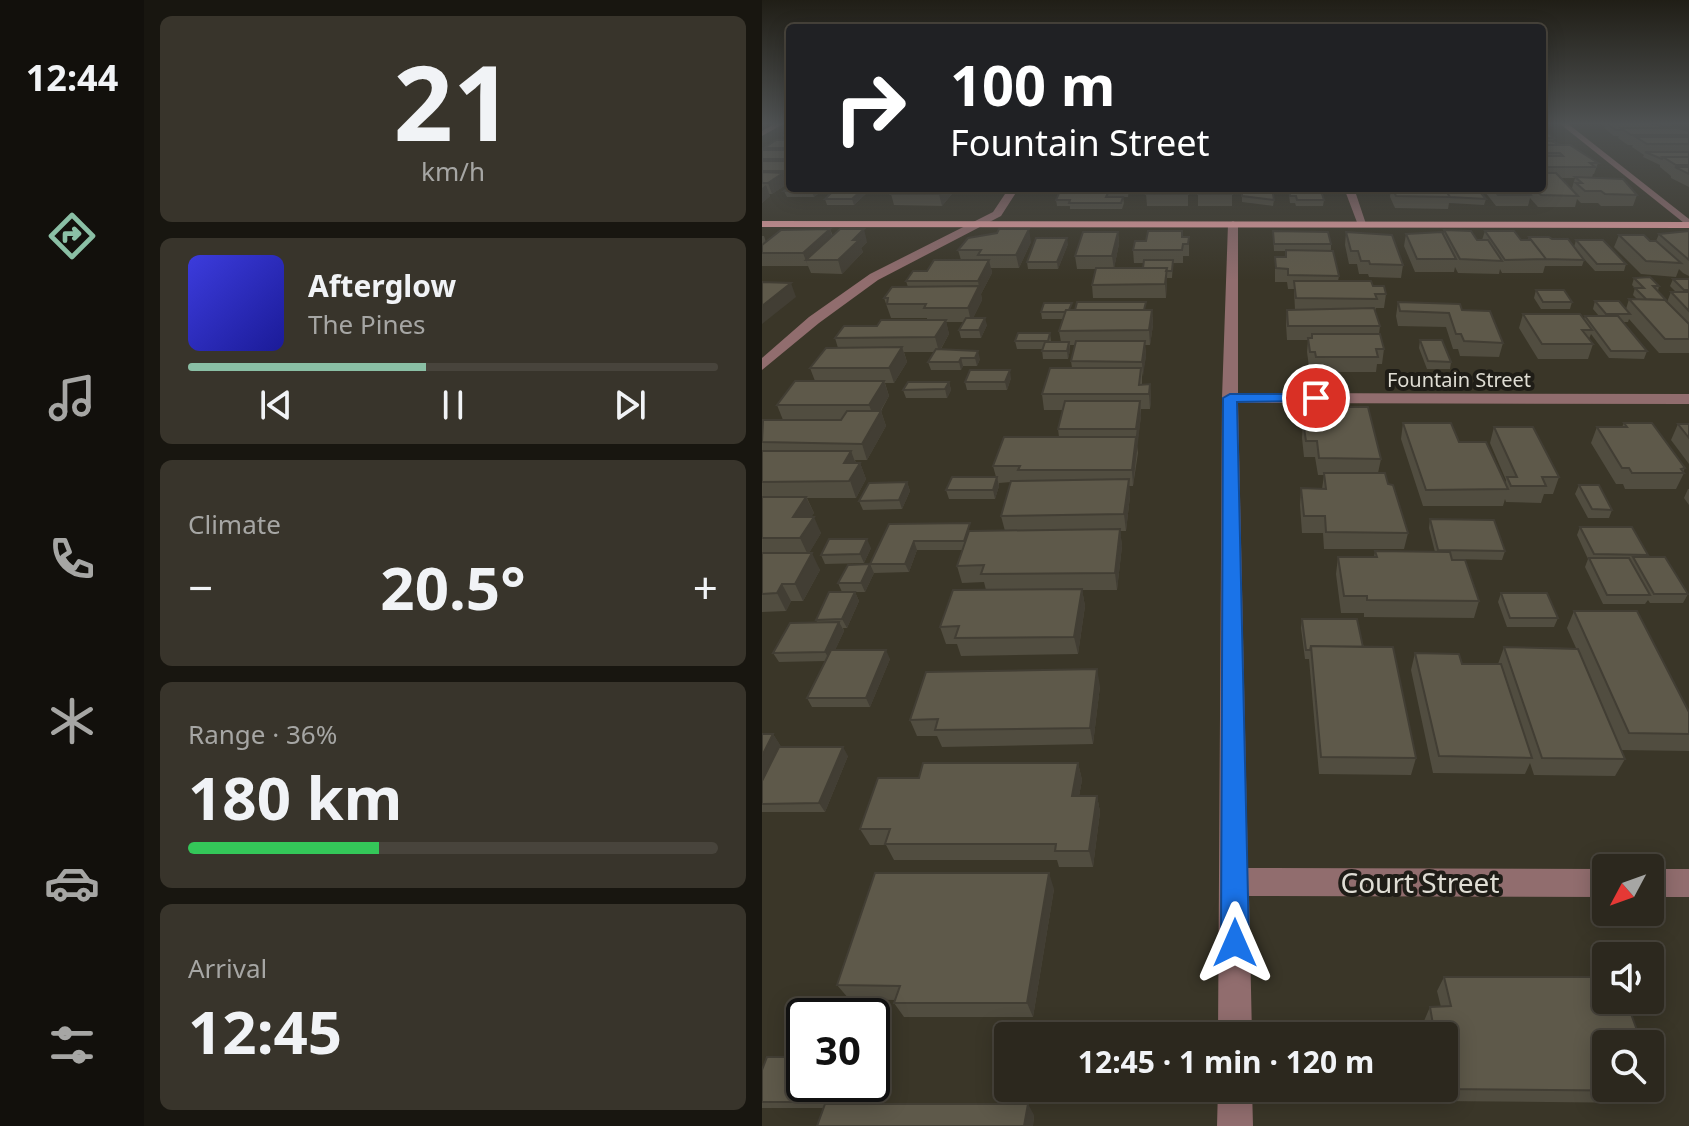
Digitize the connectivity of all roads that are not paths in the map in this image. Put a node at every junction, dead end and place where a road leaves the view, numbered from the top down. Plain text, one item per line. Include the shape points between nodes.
1 (1629, 176) edge
2 (1011, 192) edge
3 (1351, 192) edge
4 (762, 224) edge
5 (977, 224) junction
6 (1233, 224) junction
7 (1689, 224) edge
8 (1363, 225) junction
9 (763, 365) edge
10 (1230, 398) junction
11 (1689, 399) edge
12 (1235, 882) junction
13 (1592, 883) edge
14 (1664, 883) edge
15 (1689, 883) edge
16 (1235, 1022) edge
17 (1235, 1102) edge
18 (1235, 1126) edge

1 - 7 street
2 - 5 street via 997,214
3 - 8 street
4 - 5 main road
5 - 6 main road
5 - 9 street via 874,277
6 - 8 main road
6 - 10 street
7 - 8 main road
10 - 11 street, Fountain Street
10 - 12 street
12 - 13 street, Court Street
12 - 16 street
14 - 15 street
17 - 18 street

